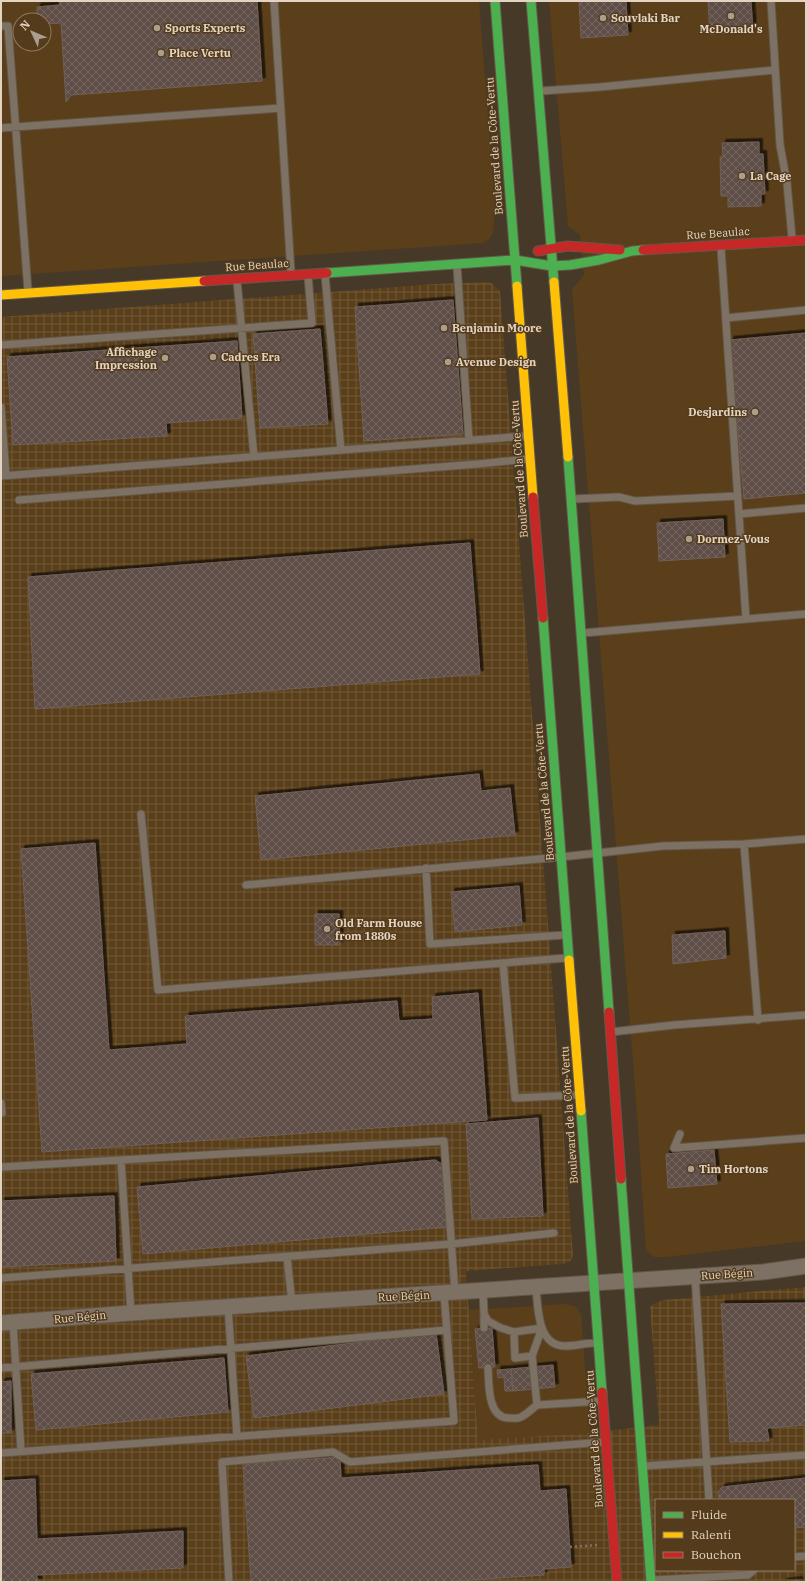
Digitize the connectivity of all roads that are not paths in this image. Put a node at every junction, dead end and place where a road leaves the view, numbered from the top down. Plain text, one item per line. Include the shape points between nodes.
1 (274, 1) edge
2 (495, 1) edge
3 (531, 1) edge
4 (771, 1) edge
5 (4, 26) edge
6 (775, 70) junction
7 (538, 91) junction
8 (281, 108) junction
9 (16, 127) junction
10 (1, 128) edge
11 (806, 240) edge
12 (793, 241) junction
13 (721, 245) junction
14 (550, 247) junction
15 (632, 251) junction
16 (515, 260) junction
17 (456, 264) junction
18 (552, 266) junction
19 (325, 273) junction
20 (308, 274) junction
21 (291, 275) junction
22 (237, 279) junction
23 (28, 293) junction
24 (1, 295) edge
25 (806, 310) edge
26 (726, 318) junction
27 (243, 328) junction
28 (1, 345) edge
29 (1, 407) edge
30 (529, 436) junction
31 (469, 440) junction
32 (341, 450) junction
33 (254, 456) junction
34 (530, 458) junction
35 (4, 475) edge
36 (738, 496) junction
37 (19, 500) dead end
38 (571, 500) junction
39 (806, 508) edge
40 (739, 514) junction
41 (806, 614) edge
42 (746, 619) junction
43 (580, 633) junction
44 (141, 814) dead end
45 (806, 839) edge
46 (744, 844) junction
47 (598, 853) junction
48 (561, 858) junction
49 (426, 868) junction
50 (246, 885) dead end
51 (567, 934) junction
52 (568, 958) junction
53 (503, 963) junction
54 (806, 1015) edge
55 (758, 1020) junction
56 (611, 1032) junction
57 (579, 1095) junction
58 (1, 1103) edge
59 (2, 1113) edge
60 (680, 1134) dead end
61 (806, 1138) edge
62 (121, 1160) junction
63 (1, 1167) edge
64 (554, 1233) dead end
65 (452, 1244) junction
66 (287, 1257) junction
67 (806, 1266) edge
68 (128, 1269) junction
69 (695, 1276) junction
70 (1, 1278) edge
71 (629, 1281) junction
72 (594, 1283) junction
73 (536, 1288) junction
74 (483, 1291) junction
75 (450, 1293) junction
76 (292, 1303) junction
77 (228, 1307) junction
78 (131, 1313) junction
79 (484, 1314) junction
80 (7, 1323) edge
81 (484, 1328) dead end
82 (542, 1328) junction
83 (447, 1330) junction
84 (514, 1332) junction
85 (599, 1342) junction
86 (231, 1348) junction
87 (532, 1356) junction
88 (17, 1366) junction
89 (1, 1368) edge
90 (488, 1368) dead end
91 (602, 1401) junction
92 (536, 1405) junction
93 (237, 1436) junction
94 (606, 1442) junction
95 (21, 1451) junction
96 (1, 1453) edge
97 (806, 1455) edge
98 (706, 1462) junction
99 (643, 1466) junction
100 (709, 1499) edge
101 (806, 1556) edge
102 (795, 1557) edge
103 (653, 1561) edge
104 (753, 1571) edge
105 (714, 1573) edge
106 (651, 1581) edge
107 (229, 1582) edge
108 (617, 1582) edge

1 - 8 lane
2 - 16 main road, Boulevard de la Côte-Vertu
3 - 7 main road
4 - 6 lane
5 - 9 lane
6 - 7 lane
6 - 12 lane via 780,145
7 - 14 main road
8 - 9 lane
8 - 21 lane
9 - 10 lane
9 - 23 lane
11 - 12 main road, Rue Beaulac
12 - 13 main road, Rue Beaulac
13 - 15 main road, Rue Beaulac
13 - 26 lane
14 - 15 main road, Rue Beaulac via 572,245
14 - 16 main road, Rue Beaulac
14 - 18 main road
15 - 18 main road, Rue Beaulac via 599,260
16 - 17 main road, Rue Beaulac
16 - 18 main road, Rue Beaulac
16 - 30 main road, Boulevard de la Côte-Vertu
17 - 19 main road, Rue Beaulac
17 - 31 lane
18 - 38 main road
19 - 20 main road, Rue Beaulac
19 - 32 lane
20 - 21 main road, Rue Beaulac
20 - 27 lane via 312,323
21 - 22 main road, Rue Beaulac
22 - 23 main road, Rue Beaulac
22 - 27 lane
23 - 24 main road, Rue Beaulac
25 - 26 lane
26 - 36 lane
27 - 28 lane
27 - 33 lane
29 - 35 lane
30 - 31 lane
30 - 34 main road, Boulevard de la Côte-Vertu
31 - 32 lane
32 - 33 lane
33 - 35 lane
34 - 37 lane
34 - 48 main road, Boulevard de la Côte-Vertu
36 - 38 lane via 634,501 619,497
36 - 40 lane
38 - 43 main road
39 - 40 lane
40 - 42 lane
41 - 42 lane
42 - 43 lane
43 - 47 main road
44 - 53 lane via 158,990
45 - 46 lane
46 - 47 lane via 663,846
46 - 55 lane
47 - 48 lane
47 - 56 main road
48 - 49 lane
48 - 51 main road, Boulevard de la Côte-Vertu
49 - 50 lane
49 - 51 lane via 430,944
51 - 52 main road, Boulevard de la Côte-Vertu
52 - 53 lane
52 - 57 main road, Boulevard de la Côte-Vertu
53 - 57 lane via 515,1098
54 - 55 lane
55 - 56 lane
56 - 71 main road
57 - 72 main road, Boulevard de la Côte-Vertu
58 - 59 lane
60 - 61 lane via 674,1148
62 - 63 lane
62 - 65 lane via 444,1141
62 - 68 lane
64 - 65 lane
65 - 66 lane
65 - 75 lane
66 - 68 lane
66 - 76 lane
67 - 69 street, Rue Bégin via 763,1272
68 - 70 lane
68 - 78 lane
69 - 71 street, Rue Bégin
69 - 98 lane
71 - 72 street, Rue Bégin
71 - 99 main road
72 - 73 street, Rue Bégin
72 - 85 main road, Boulevard de la Côte-Vertu
73 - 74 street, Rue Bégin
73 - 82 lane
74 - 75 street, Rue Bégin
74 - 79 lane
75 - 76 street, Rue Bégin
75 - 83 lane
76 - 77 street, Rue Bégin
77 - 78 street, Rue Bégin
77 - 86 lane
78 - 80 street, Rue Bégin
79 - 81 lane
79 - 84 lane via 488,1321
80 - 88 lane
82 - 84 lane
82 - 85 lane via 547,1338 559,1345
82 - 87 lane
83 - 86 lane
83 - 93 lane via 454,1421
84 - 87 lane via 515,1358
85 - 91 main road, Boulevard de la Côte-Vertu
86 - 88 lane
86 - 93 lane
87 - 92 lane
88 - 89 lane
88 - 95 lane
90 - 92 lane via 493,1407 501,1416 520,1418
91 - 92 lane
91 - 94 main road, Boulevard de la Côte-Vertu
93 - 95 lane
94 - 107 lane via 350,1462 334,1452 222,1462
94 - 108 main road, Boulevard de la Côte-Vertu
95 - 96 lane
97 - 98 lane
98 - 99 lane
98 - 100 lane
99 - 103 main road
101 - 102 lane
103 - 106 main road
104 - 105 lane via 748,1575
105 - 106 lane

